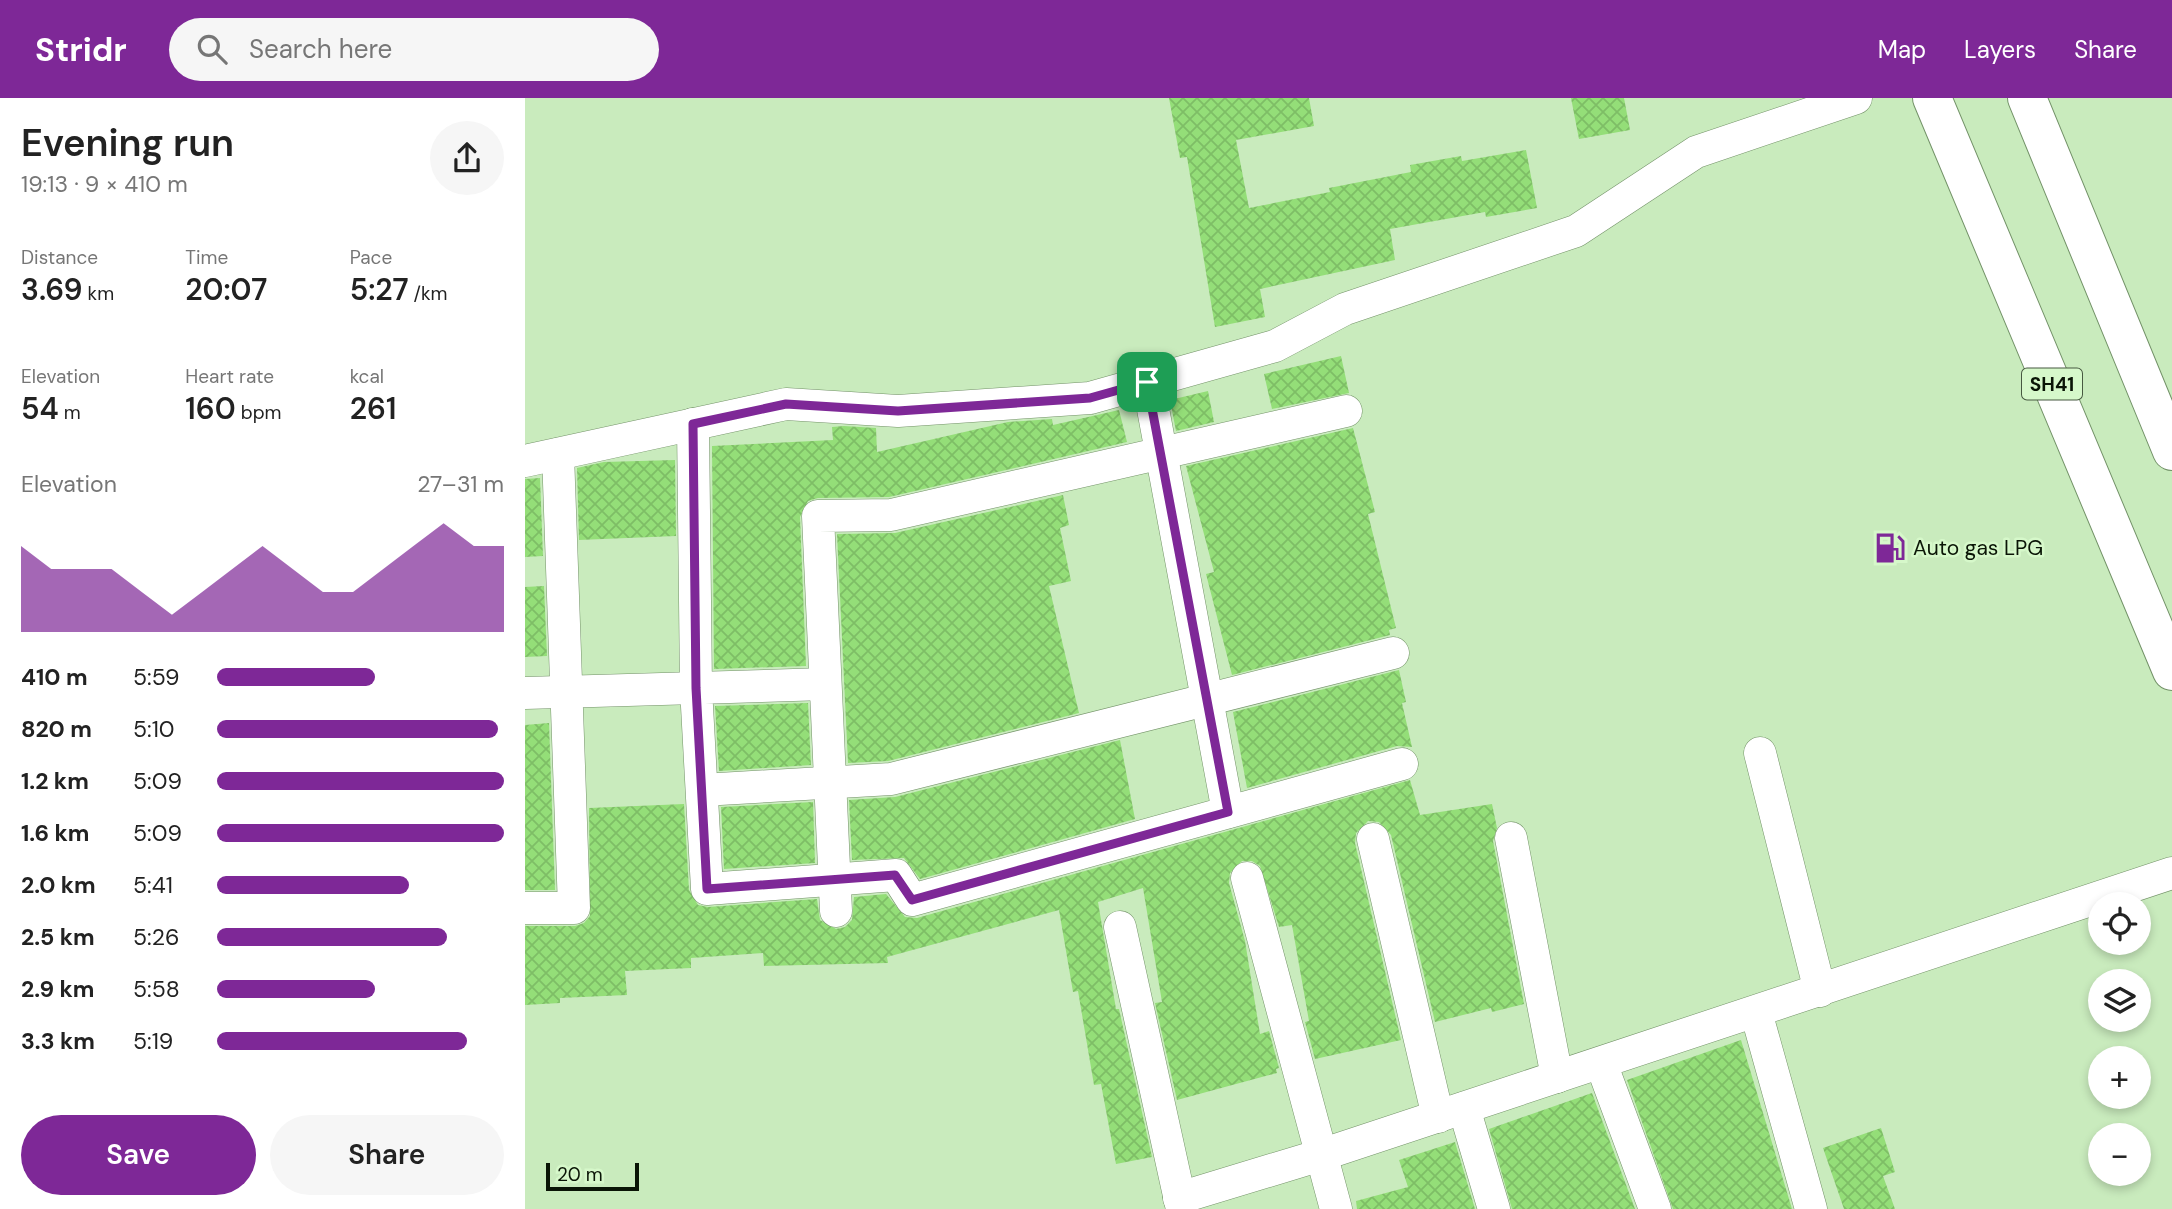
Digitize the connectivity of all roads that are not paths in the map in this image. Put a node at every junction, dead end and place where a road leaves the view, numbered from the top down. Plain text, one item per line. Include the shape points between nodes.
1 (1856, 98) edge
2 (1932, 98) edge
3 (2027, 98) edge
4 (1147, 382) junction
5 (1346, 411) dead end
6 (693, 424) junction
7 (2172, 451) edge
8 (1160, 452) junction
9 (558, 454) junction
10 (525, 461) edge
11 (1394, 653) dead end
12 (2172, 671) edge
13 (825, 684) junction
14 (696, 688) junction
15 (566, 692) junction
16 (525, 693) edge
17 (1207, 699) junction
18 (1760, 753) dead end
19 (1402, 764) dead end
20 (830, 783) junction
21 (702, 790) junction
22 (1228, 812) junction
23 (1511, 838) dead end
24 (1373, 839) dead end
25 (2172, 873) edge
26 (1247, 878) dead end
27 (834, 880) junction
28 (525, 908) edge
29 (836, 911) dead end
30 (1120, 926) dead end
31 (1820, 991) junction
32 (1756, 1012) junction
33 (1601, 1063) junction
34 (1557, 1077) junction
35 (1451, 1113) junction
36 (1321, 1155) junction
37 (1181, 1204) edge
38 (1336, 1209) edge
39 (1494, 1209) edge
40 (1655, 1209) edge
41 (1811, 1209) edge

1 - 4 street via 1696,152 1576,231 1345,309 1275,346
2 - 12 main road, SH41
3 - 7 main road
4 - 6 street via 1090,398 898,411 786,404
4 - 8 street
5 - 8 street
6 - 9 street
6 - 14 street
8 - 13 street via 891,515 818,516
8 - 17 street
9 - 10 street
9 - 15 street
11 - 17 street
13 - 14 street
13 - 20 street
14 - 15 street
14 - 21 street
15 - 16 street
15 - 28 street via 574,908
17 - 20 street via 891,779
17 - 22 street
18 - 31 street
19 - 22 street
20 - 21 street
20 - 27 street
21 - 27 street via 707,889
22 - 27 street via 912,900 895,875
23 - 34 street
24 - 35 street
25 - 31 street
26 - 36 street
27 - 29 street
30 - 37 street
31 - 32 street
32 - 33 street
32 - 41 street
33 - 34 street
33 - 40 street
34 - 35 street
35 - 36 street
35 - 39 street
36 - 37 street
36 - 38 street

